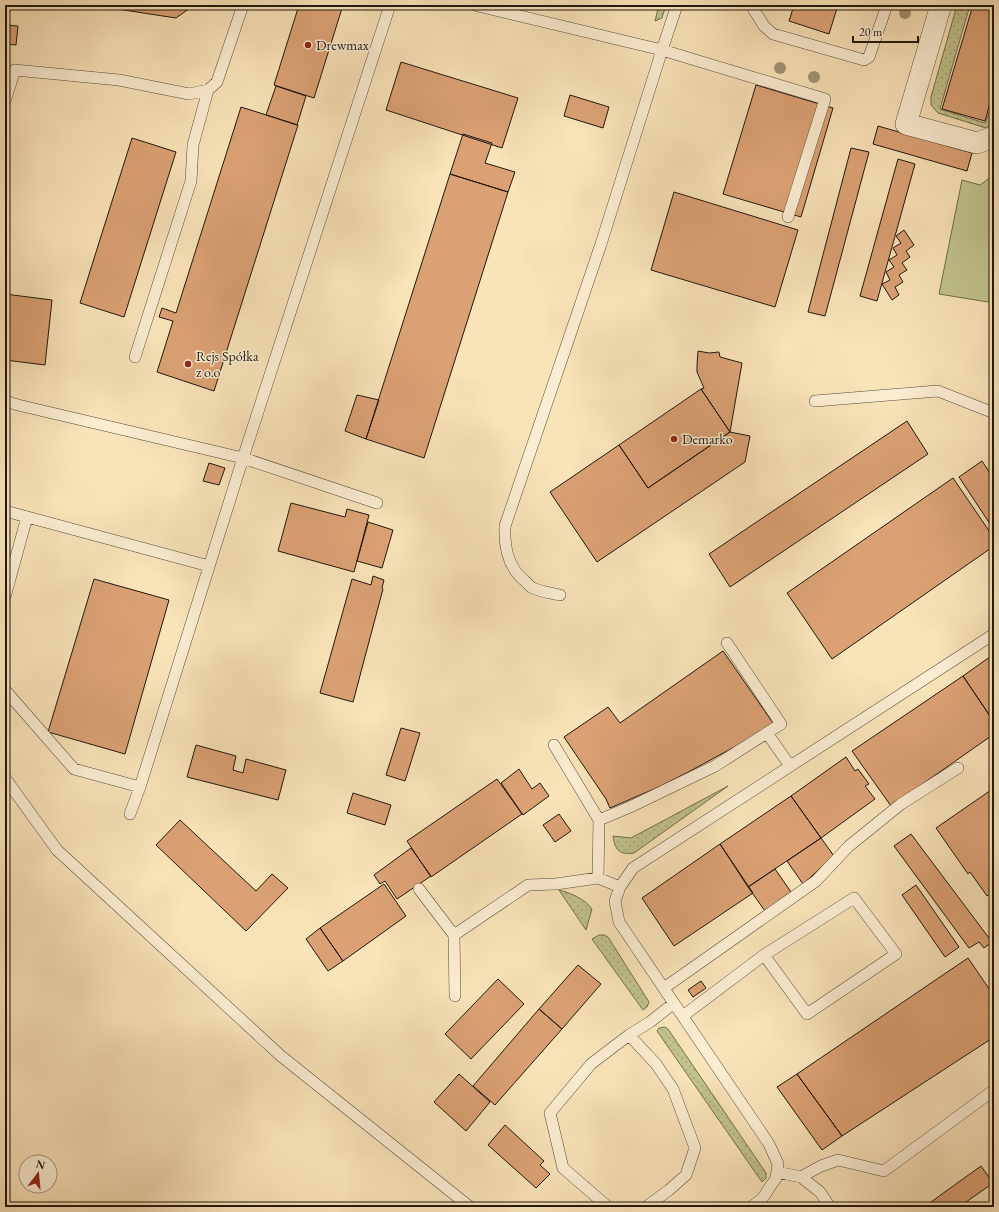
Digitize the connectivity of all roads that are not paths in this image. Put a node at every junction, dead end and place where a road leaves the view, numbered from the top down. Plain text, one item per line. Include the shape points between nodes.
1 (243, 5) edge
2 (390, 5) edge
3 (474, 5) edge
4 (677, 5) edge
5 (751, 5) edge
6 (886, 5) edge
7 (941, 5) edge
8 (662, 50) junction
9 (208, 90) junction
10 (5, 100) edge
11 (994, 137) edge
12 (788, 217) dead end
13 (135, 357) dead end
14 (5, 401) edge
15 (815, 401) dead end
16 (994, 413) edge
17 (243, 458) junction
18 (376, 503) dead end
19 (5, 511) edge
20 (27, 517) junction
21 (209, 566) junction
22 (560, 595) dead end
23 (5, 597) edge
24 (994, 634) edge
25 (727, 644) dead end
26 (5, 690) edge
27 (767, 733) junction
28 (554, 745) dead end
29 (790, 766) junction
30 (958, 768) dead end
31 (5, 778) edge
32 (140, 787) junction
33 (130, 814) dead end
34 (599, 820) junction
35 (598, 878) junction
36 (620, 887) junction
37 (420, 889) dead end
38 (454, 935) junction
39 (764, 956) junction
40 (664, 988) junction
41 (455, 996) dead end
42 (674, 1003) junction
43 (683, 1016) junction
44 (629, 1035) junction
45 (994, 1090) edge
46 (777, 1172) junction
47 (801, 1177) junction
48 (470, 1207) edge
49 (608, 1207) edge
50 (646, 1207) edge
51 (750, 1207) edge
52 (830, 1207) edge

1 - 9 lane via 217,82
2 - 17 lane
3 - 8 lane
4 - 8 lane
5 - 6 lane via 764,26 773,34 864,60 869,57
7 - 11 street via 906,124 977,143
8 - 12 lane via 825,99
8 - 22 lane via 601,244 505,526 504,541 508,558 519,577 532,588
9 - 10 lane via 189,94 118,80 15,70
9 - 13 lane via 193,145 191,181
14 - 17 lane
15 - 16 lane via 938,392
17 - 18 lane
17 - 21 lane
19 - 20 lane
20 - 21 lane
20 - 23 lane
21 - 32 lane
24 - 29 lane
25 - 27 lane via 781,724
26 - 32 lane via 74,769
27 - 29 lane
27 - 34 lane via 715,766
28 - 34 lane
29 - 36 lane via 632,868
30 - 40 lane via 901,804 849,846 816,881
31 - 48 lane via 56,850 281,1056
32 - 33 lane
34 - 35 lane
35 - 36 lane
35 - 38 lane via 528,885
36 - 40 lane via 615,901 619,922
37 - 38 lane
38 - 41 lane
39 - 39 lane via 854,898 896,954 807,1014
39 - 43 lane
40 - 42 lane
42 - 43 lane
42 - 44 lane
43 - 46 lane via 769,1144 778,1164
44 - 49 lane via 591,1064 550,1113 563,1168
44 - 50 lane via 656,1064 673,1089 695,1148 686,1175
45 - 47 lane via 884,1171 838,1160
46 - 47 lane
46 - 51 lane via 776,1178 762,1199
47 - 52 lane via 820,1192

